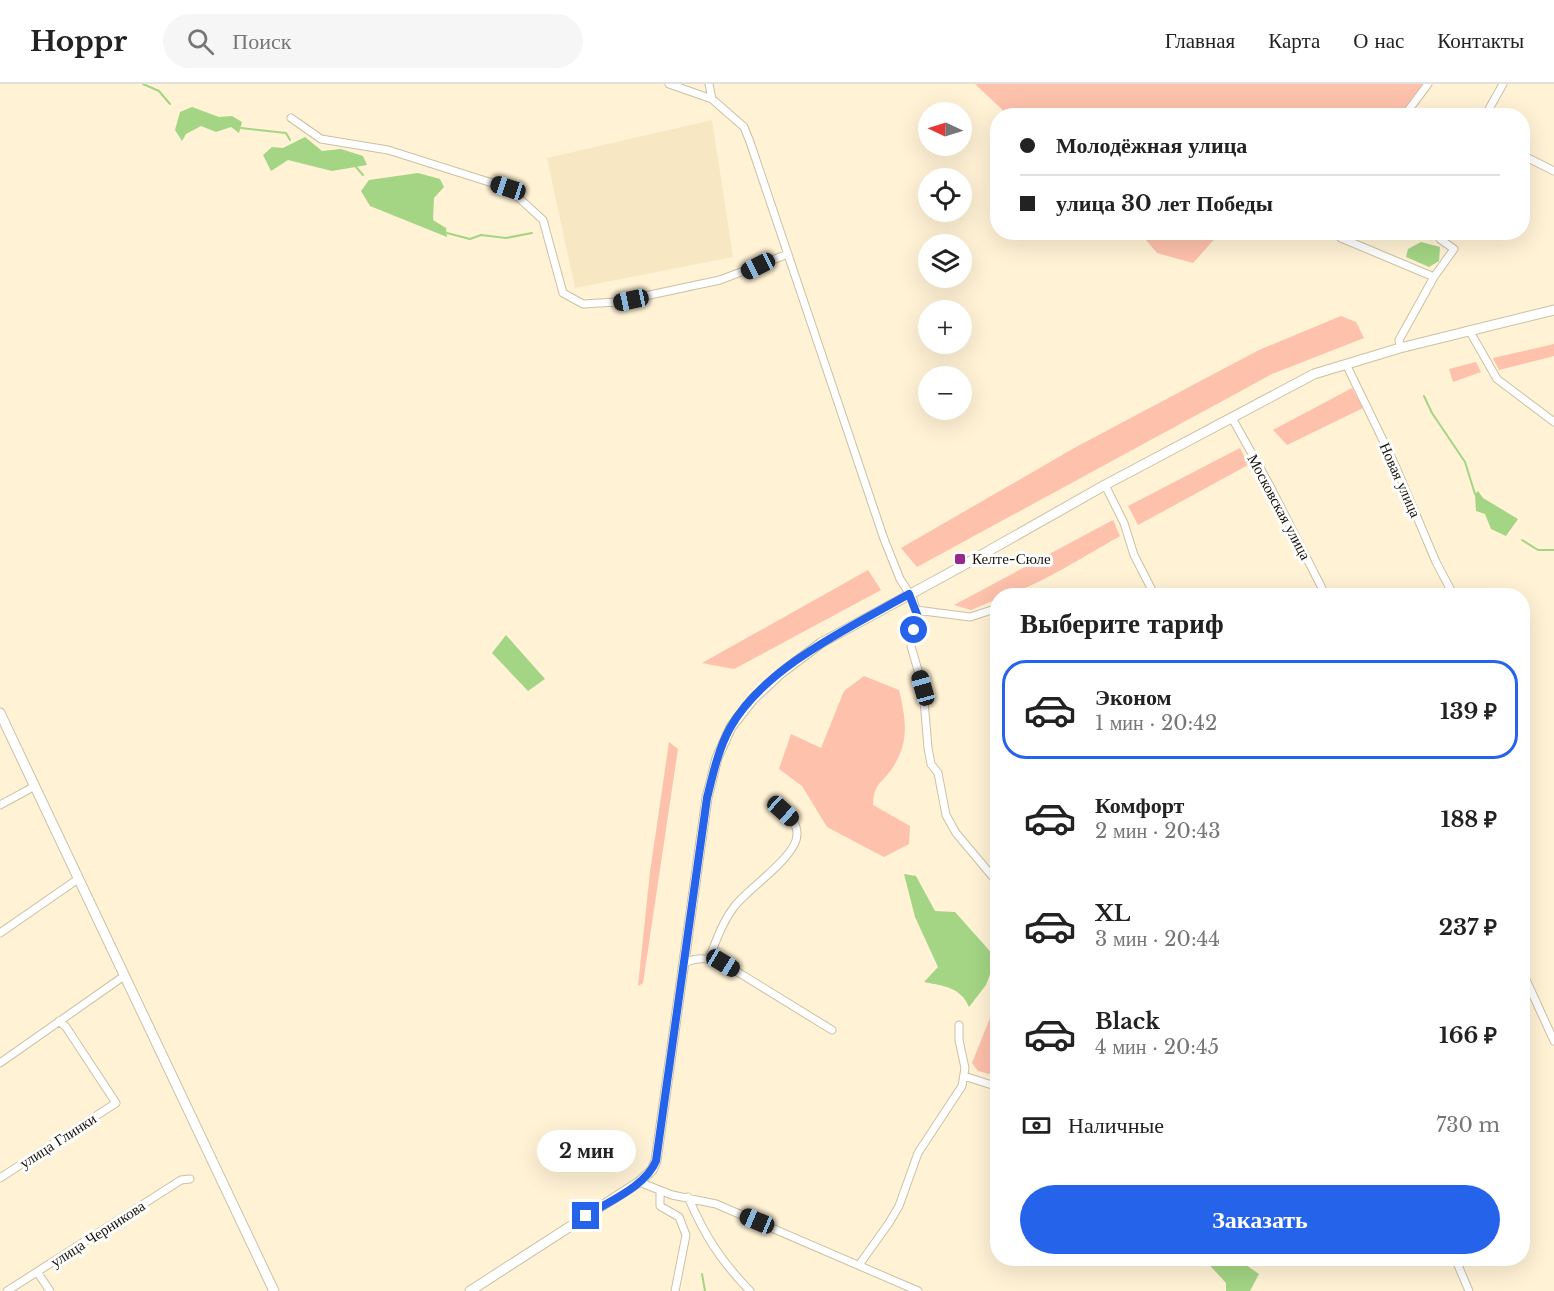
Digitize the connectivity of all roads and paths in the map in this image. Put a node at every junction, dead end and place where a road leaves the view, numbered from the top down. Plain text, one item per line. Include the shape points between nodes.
1 (669, 84) edge
2 (709, 84) edge
3 (1428, 84) edge
4 (1503, 84) edge
5 (712, 99) junction
6 (1410, 108) edge
7 (1490, 108) edge
8 (291, 118) dead end
9 (1530, 159) edge
10 (1554, 171) edge
11 (1346, 240) edge
12 (1441, 240) edge
13 (788, 254) junction
14 (1434, 277) junction
15 (1554, 310) edge
16 (1469, 330) junction
17 (1400, 348) junction
18 (1346, 364) junction
19 (1232, 418) junction
20 (1554, 422) edge
21 (1105, 484) junction
22 (1151, 588) edge
23 (1322, 588) edge
24 (1450, 588) edge
25 (909, 594) junction
26 (916, 610) junction
27 (990, 611) edge
28 (1, 717) edge
29 (35, 786) junction
30 (0, 805) edge
31 (783, 811) dead end
32 (990, 873) edge
33 (78, 879) junction
34 (0, 933) edge
35 (709, 958) junction
36 (684, 963) junction
37 (124, 976) junction
38 (1530, 988) edge
39 (59, 1021) junction
40 (959, 1025) dead end
41 (832, 1030) dead end
42 (1554, 1041) edge
43 (0, 1063) edge
44 (964, 1076) junction
45 (990, 1084) edge
46 (0, 1178) edge
47 (190, 1179) dead end
48 (639, 1182) junction
49 (660, 1192) junction
50 (688, 1197) junction
51 (859, 1265) junction
52 (1458, 1266) edge
53 (38, 1273) junction
54 (7, 1291) edge
55 (50, 1291) edge
56 (274, 1291) edge
57 (470, 1291) edge
58 (675, 1291) edge
59 (750, 1291) edge
60 (918, 1291) edge
61 (1469, 1291) edge

1 - 5 street
2 - 5 street
3 - 6 street
4 - 7 street
5 - 13 street via 744,127
8 - 13 street via 321,139 388,150 508,188 543,220 563,292 583,304 617,302 720,280
9 - 10 street
11 - 14 street
12 - 14 street via 1454,249
13 - 25 street via 884,539
14 - 17 street via 1399,340
15 - 16 street
16 - 17 street
16 - 20 street via 1497,379
17 - 18 street
18 - 19 street via 1314,374
18 - 24 street, Новая улица
19 - 21 street
19 - 23 street, Московская улица
21 - 22 street
21 - 25 street
25 - 26 street
25 - 36 street via 821,643 753,699 731,727 717,758 707,798
26 - 27 street via 970,617
26 - 32 street via 911,645 923,688 928,748 938,773 946,815
28 - 29 street
29 - 30 street
29 - 33 street
31 - 35 street via 793,821 797,841 734,907
33 - 34 street
33 - 37 street
35 - 36 street
35 - 41 street
36 - 48 street via 656,1161
37 - 39 street
37 - 56 street
38 - 42 street
39 - 43 street
39 - 46 street, улица Глинки via 116,1103
40 - 44 street
44 - 45 street
44 - 51 street via 962,1086 918,1153 899,1206
47 - 53 street, улица Черникова via 181,1180
48 - 49 street
48 - 57 street
49 - 50 street
49 - 58 street via 660,1206 679,1217 686,1235
50 - 51 street via 716,1204
50 - 59 street via 701,1230 722,1262
51 - 60 street
52 - 61 street
53 - 54 street, улица Черникова
53 - 55 street

